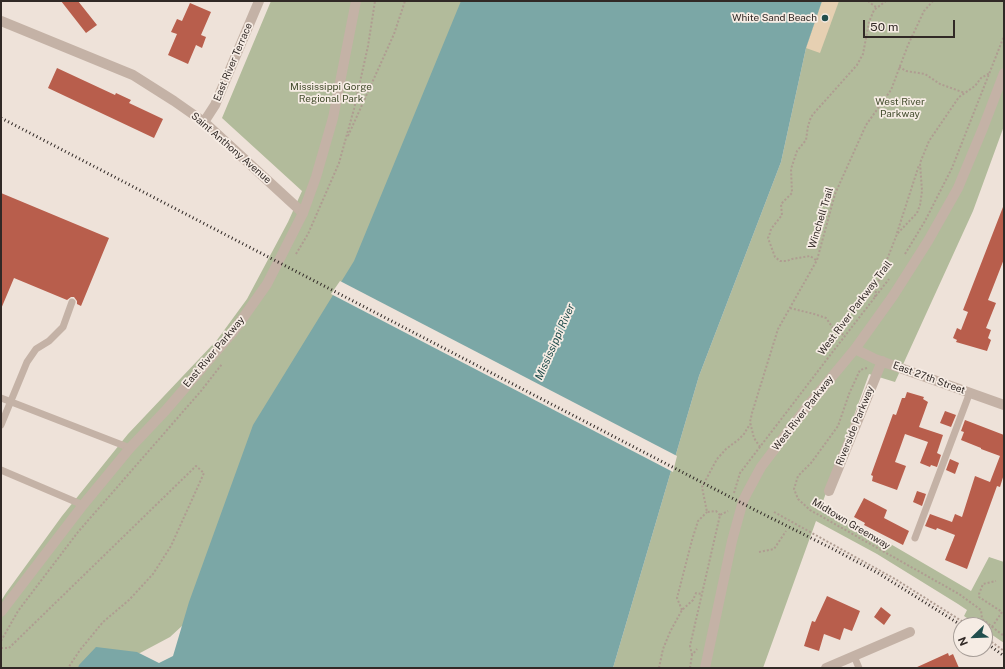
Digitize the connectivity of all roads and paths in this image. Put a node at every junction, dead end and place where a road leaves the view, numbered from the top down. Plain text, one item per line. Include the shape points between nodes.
1 (259, 1) edge
2 (356, 1) edge
3 (375, 1) edge
4 (405, 1) edge
5 (868, 1) edge
6 (886, 1) edge
7 (933, 1) edge
8 (877, 8) junction
9 (1, 21) edge
10 (1004, 36) edge
11 (899, 67) junction
12 (990, 73) junction
13 (1004, 73) edge
14 (965, 93) junction
15 (204, 122) junction
16 (345, 143) junction
17 (920, 163) junction
18 (303, 212) junction
19 (897, 234) junction
20 (904, 255) dead end
21 (293, 260) dead end
22 (817, 260) junction
23 (892, 276) dead end
24 (874, 298) junction
25 (72, 302) dead end
26 (790, 308) junction
27 (845, 336) junction
28 (855, 349) junction
29 (226, 359) dead end
30 (882, 361) junction
31 (869, 367) dead end
32 (970, 392) junction
33 (1, 398) edge
34 (10, 401) junction
35 (1004, 405) edge
36 (750, 422) junction
37 (1, 425) edge
38 (130, 448) junction
39 (1, 470) edge
40 (829, 491) dead end
41 (83, 505) junction
42 (728, 511) dead end
43 (707, 512) junction
44 (774, 512) dead end
45 (720, 515) junction
46 (786, 531) dead end
47 (915, 538) dead end
48 (758, 552) dead end
49 (996, 581) dead end
50 (702, 594) junction
51 (1, 610) edge
52 (682, 610) junction
53 (955, 617) edge
54 (982, 617) edge
55 (993, 626) edge
56 (993, 628) edge
57 (910, 632) dead end
58 (1004, 636) edge
59 (1, 641) edge
60 (993, 643) edge
61 (1, 648) edge
62 (1004, 651) edge
63 (692, 655) dead end
64 (854, 656) junction
65 (68, 668) edge
66 (659, 668) edge
67 (705, 668) edge
68 (826, 668) edge
69 (859, 668) edge

1 - 15 street, East River Terrace via 215,105
2 - 18 street, East River Parkway via 333,118
3 - 16 path via 367,53
4 - 16 path via 394,34
5 - 8 path
6 - 8 path
7 - 11 path, Winchell Trail via 924,11
8 - 22 path via 874,10 857,65 812,117 806,140 797,151 791,169 792,193 781,204 782,215 771,229 768,238 775,257 780,261 810,256
9 - 15 street, Saint Anthony Avenue via 133,75
10 - 12 path, West River Parkway Trail
11 - 14 path via 924,74 940,84
11 - 22 path, Winchell Trail via 891,90 866,125 835,194
12 - 14 path
12 - 20 path, West River Parkway Trail via 952,168
13 - 28 street, West River Parkway via 958,188 920,254
14 - 17 path via 929,142
15 - 18 street, Saint Anthony Avenue
16 - 21 path via 313,222
17 - 19 path
17 - 19 path via 920,205 917,213
18 - 38 street, East River Parkway via 267,284 233,332
19 - 24 path
22 - 26 path, Winchell Trail
23 - 24 path, West River Parkway Trail
24 - 27 path, West River Parkway Trail
25 - 34 lane via 63,327 49,341 36,349 27,362
26 - 27 path via 826,318 833,328
26 - 36 path, Winchell Trail via 778,329
27 - 36 path, West River Parkway Trail via 760,447 754,438
28 - 30 street, East 27th Street
28 - 67 street, West River Parkway via 761,467 743,501
29 - 59 path via 78,532 18,611
30 - 32 street, East 27th Street
30 - 40 street, Riverside Parkway
31 - 54 path, Midtown Greenway via 860,370 838,426 811,463 798,476 794,489 798,499 820,516 959,594 981,610
32 - 35 street, East 27th Street
32 - 47 lane
33 - 34 lane
34 - 37 lane
34 - 38 lane
36 - 43 path via 744,434 717,459 702,487
38 - 41 street, East River Parkway
39 - 41 lane
41 - 51 street, East River Parkway
42 - 45 path
43 - 45 path via 716,511
43 - 52 path via 698,521 677,598
44 - 53 path via 895,579
45 - 50 path
46 - 48 path via 774,549
49 - 55 path via 983,584 979,594 979,597 1002,612
50 - 52 path via 696,593 693,600
50 - 63 path via 690,646
52 - 66 path via 663,649
56 - 58 path, Midtown Greenway
57 - 64 street
60 - 62 path
61 - 65 path via 8,648 196,466 204,472 171,546 153,574 129,600 103,622
64 - 68 street
64 - 69 lane

